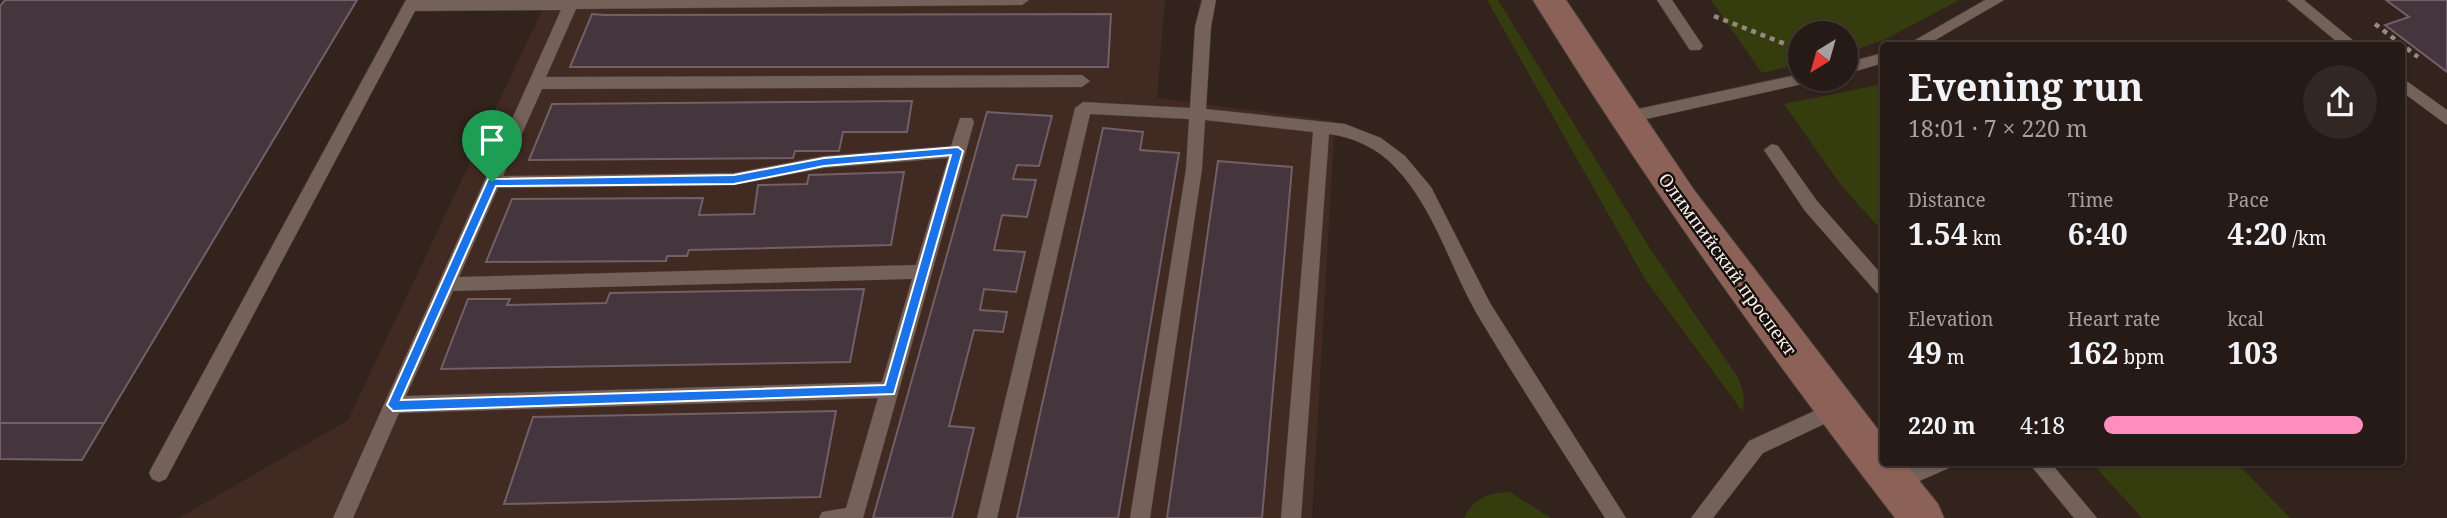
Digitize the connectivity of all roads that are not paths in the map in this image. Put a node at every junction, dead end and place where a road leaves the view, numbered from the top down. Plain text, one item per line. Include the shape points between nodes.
1 (1022, 0) edge
2 (1209, 0) edge
3 (1549, 0) edge
4 (1664, 0) edge
5 (1997, 0) edge
6 (2294, 0) edge
7 (572, 2) edge
8 (411, 3) edge
9 (1919, 42) edge
10 (2348, 42) edge
11 (1695, 46) dead end
12 (1880, 59) edge
13 (1858, 65) edge
14 (1082, 80) dead end
15 (1788, 82) edge
16 (536, 83) junction
17 (2405, 86) edge
18 (1199, 114) junction
19 (1624, 118) junction
20 (2447, 119) edge
21 (966, 122) dead end
22 (1321, 127) junction
23 (1772, 150) dead end
24 (958, 151) junction
25 (492, 182) junction
26 (923, 272) junction
27 (447, 284) junction
28 (1880, 285) edge
29 (890, 390) junction
30 (393, 405) junction
31 (1836, 409) junction
32 (1880, 465) edge
33 (1881, 466) edge
34 (1933, 466) edge
35 (2042, 466) edge
36 (159, 473) dead end
37 (1894, 483) junction
38 (343, 518) edge
39 (829, 518) edge
40 (853, 518) edge
41 (987, 518) edge
42 (1140, 518) edge
43 (1291, 518) edge
44 (1616, 518) edge
45 (1701, 518) edge
46 (1922, 518) edge
47 (2087, 518) edge

1 - 7 lane
2 - 18 lane via 1203,27
3 - 19 street, Олимпийский проспект
4 - 11 lane
5 - 9 lane
6 - 10 lane
7 - 8 lane
7 - 16 lane
8 - 36 lane
12 - 13 lane
14 - 16 lane
15 - 19 lane
16 - 25 lane
17 - 20 lane
18 - 22 lane
18 - 41 lane via 1083,108
18 - 42 lane
19 - 31 street, Олимпийский проспект via 1707,238
21 - 24 lane
22 - 43 lane
22 - 44 lane via 1345,130 1375,142 1399,160 1425,191 1483,308
23 - 28 lane via 1811,206
24 - 25 lane via 824,162 734,180
24 - 26 lane
25 - 27 lane
26 - 27 lane
26 - 29 lane
27 - 30 lane
29 - 30 lane
29 - 40 lane
30 - 38 lane
31 - 32 street, Олимпийский проспект
31 - 45 lane via 1756,447
33 - 37 street, Олимпийский проспект
34 - 37 lane
35 - 47 lane
37 - 46 street, Олимпийский проспект
39 - 40 lane

